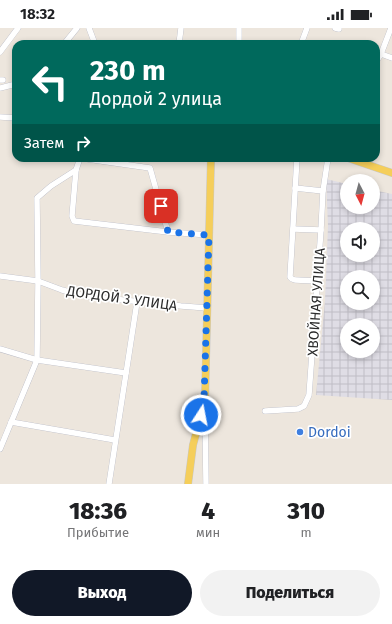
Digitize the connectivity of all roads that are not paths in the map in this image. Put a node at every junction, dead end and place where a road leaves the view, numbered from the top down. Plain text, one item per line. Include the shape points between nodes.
1 (18, 28) edge
2 (77, 28) edge
3 (89, 28) edge
4 (181, 28) edge
5 (239, 28) edge
6 (307, 28) edge
7 (335, 28) edge
8 (339, 28) edge
9 (391, 28) edge
10 (67, 40) edge
11 (94, 40) edge
12 (180, 40) edge
13 (239, 40) edge
14 (302, 40) edge
15 (0, 52) edge
16 (380, 54) joint
17 (392, 58) edge
18 (12, 85) edge
19 (0, 88) edge
20 (0, 117) edge
21 (12, 118) edge
22 (79, 162) edge
23 (108, 162) edge
24 (211, 162) edge
25 (297, 162) edge
26 (327, 162) edge
27 (361, 162) edge
28 (76, 170) junction
29 (392, 172) edge
30 (295, 188) junction
31 (323, 191) junction
32 (293, 229) junction
33 (322, 230) junction
34 (168, 232) junction
35 (209, 235) junction
36 (0, 276) edge
37 (318, 281) junction
38 (38, 282) junction
39 (137, 302) junction
40 (207, 308) junction
41 (0, 349) edge
42 (36, 360) junction
43 (126, 373) junction
44 (204, 400) junction
45 (265, 411) dead end
46 (11, 422) junction
47 (115, 440) junction
48 (0, 449) edge
49 (109, 484) edge
50 (188, 484) edge
51 (206, 484) edge

1 - 15 street
2 - 10 street
3 - 11 street
4 - 12 street
5 - 13 street
6 - 14 street
7 - 8 street
9 - 16 street
16 - 17 street
18 - 19 street
20 - 21 street
22 - 28 street
23 - 34 street via 150,168
24 - 35 main road
25 - 30 street
26 - 31 street, ХВОЙНАЯ УЛИЦА
27 - 29 main road
28 - 34 street via 72,216 74,221
28 - 38 street via 37,198
30 - 31 street
30 - 32 street
31 - 33 street, ХВОЙНАЯ УЛИЦА
32 - 33 street
32 - 37 street via 290,277 295,280
33 - 37 street, ХВОЙНАЯ УЛИЦА
34 - 35 street
35 - 40 main road
36 - 38 street, ДОРДОЙ 3 УЛИЦА
37 - 45 street, ХВОЙНАЯ УЛИЦА via 309,395 304,406 298,409
38 - 39 street, ДОРДОЙ 3 УЛИЦА via 84,296
38 - 42 street
39 - 40 street, ДОРДОЙ 3 УЛИЦА
39 - 43 street
40 - 44 main road
41 - 42 street
42 - 43 street
42 - 46 street
43 - 47 street
44 - 50 main road via 193,445
44 - 51 street
46 - 47 street
46 - 48 street
47 - 49 street

